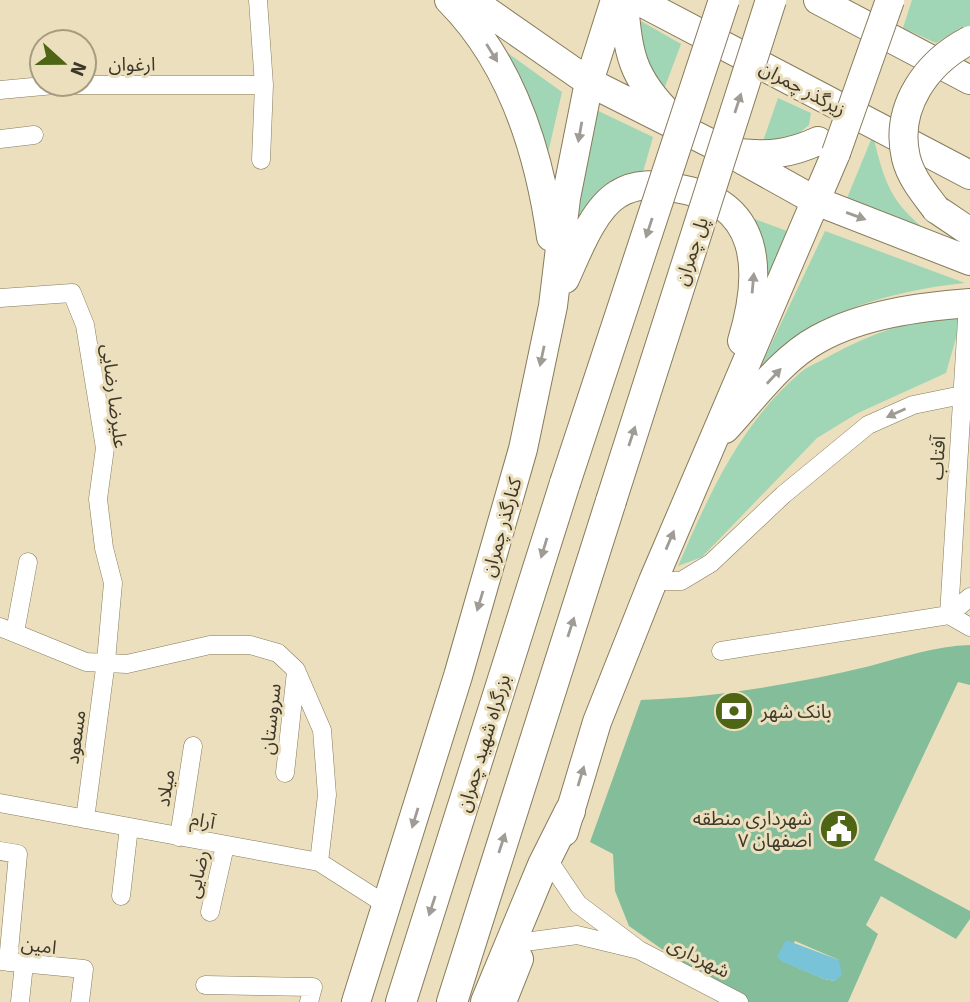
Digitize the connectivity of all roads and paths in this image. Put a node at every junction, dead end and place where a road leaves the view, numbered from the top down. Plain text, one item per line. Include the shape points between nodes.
1 (258, 0) edge
2 (449, 0) edge
3 (471, 0) edge
4 (615, 0) edge
5 (624, 0) edge
6 (637, 0) edge
7 (724, 0) edge
8 (771, 0) edge
9 (818, 0) edge
10 (877, 0) edge
11 (890, 0) edge
12 (876, 40) junction
13 (970, 40) edge
14 (614, 43) junction
15 (970, 80) edge
16 (589, 82) junction
17 (264, 85) junction
18 (0, 90) edge
19 (686, 131) junction
20 (34, 135) dead end
21 (0, 139) edge
22 (827, 147) junction
23 (728, 152) junction
24 (261, 160) dead end
25 (970, 175) edge
26 (816, 201) junction
27 (970, 232) edge
28 (970, 261) edge
29 (0, 298) edge
30 (969, 303) edge
31 (553, 306) junction
32 (962, 395) junction
33 (712, 444) junction
34 (28, 562) dead end
35 (653, 581) junction
36 (970, 597) edge
37 (949, 615) junction
38 (970, 627) edge
39 (7, 629) edge
40 (721, 651) dead end
41 (106, 661) junction
42 (296, 670) junction
43 (193, 746) dead end
44 (285, 773) dead end
45 (0, 803) edge
46 (570, 811) junction
47 (85, 819) junction
48 (129, 827) junction
49 (179, 837) junction
50 (225, 846) junction
51 (0, 851) edge
52 (319, 862) junction
53 (553, 867) junction
54 (121, 896) dead end
55 (388, 906) junction
56 (210, 912) dead end
57 (525, 942) junction
58 (639, 950) junction
59 (10, 963) edge
60 (367, 970) junction
61 (205, 985) dead end
62 (735, 1001) edge
63 (20, 1002) edge
64 (80, 1002) edge
65 (309, 1002) edge
66 (356, 1002) edge
67 (372, 1002) edge
68 (401, 1002) edge
69 (452, 1002) edge
70 (485, 1002) edge
71 (502, 1002) edge

1 - 17 street
2 -> 31 main road via 496,58 537,157 552,238
3 - 16 main road
4 - 14 main road, کنارگذر چمران
5 - 14 main road
6 - 25 main road, زیرگذر چمران
7 -> 68 highway, بزرگراه شهید چمران, bridge
69 -> 8 highway, پل چمران, bridge
9 - 15 main road
10 - 12 main road
11 - 12 main road, bridge
12 - 22 main road, bridge via 863,78
13 - 27 main road, bridge via 949,51 925,74 909,103 906,157 917,184 936,209
14 - 16 main road, کنارگذر چمران
14 - 19 main road via 654,100
16 - 19 main road
16 -> 31 main road, کنارگذر چمران via 566,198
17 - 18 street, ارغوان via 54,85
17 - 24 street
19 - 23 main road
20 - 21 street
22 - 23 main road via 768,156
22 - 26 main road
23 - 26 main road
26 -> 28 main road
26 - 33 main road
29 - 41 street, علیرضا رضایی via 72,293 85,325 104,448 98,499 113,583
30 - 32 street, آفتاب
33 -> 30 main road via 785,364 818,339 919,308
33 -> 31 main road via 744,335 755,278 748,237 730,210 695,191 645,184 617,194 588,229
31 -> 55 main road, کنارگذر چمران via 519,462
32 -> 35 street via 913,405 868,425 783,495 711,563 681,581
32 - 37 street, آفتاب
35 -> 33 main road
34 - 39 street
46 -> 35 main road via 597,722
36 - 37 street
37 - 38 street
37 - 40 street
39 - 41 street via 86,662
41 - 42 street via 127,664 209,645 250,645 278,653
41 - 47 street, مسعود
42 - 44 street, سروستان
42 - 52 street via 322,730 327,795
43 - 49 street, میلاد
45 - 47 street, آرام
46 - 53 main road
46 - 70 highway via 542,865
47 - 48 street, آرام
48 - 49 street, آرام
48 - 54 street
49 - 50 street, آرام
50 - 52 street, آرام
50 - 56 street, رضایی
51 - 59 street via 18,854
52 - 55 street, آرام
53 - 57 main road
53 - 58 street, شهرداری via 578,904
55 - 60 main road, کنارگذر چمران
57 - 58 street, شهرداری via 577,935
57 - 71 main road
58 - 62 street, شهرداری
59 - 63 street
59 - 64 street, امین via 84,969
60 - 66 main road, کنارگذر چمران
60 - 67 main road
61 - 65 street via 313,987

